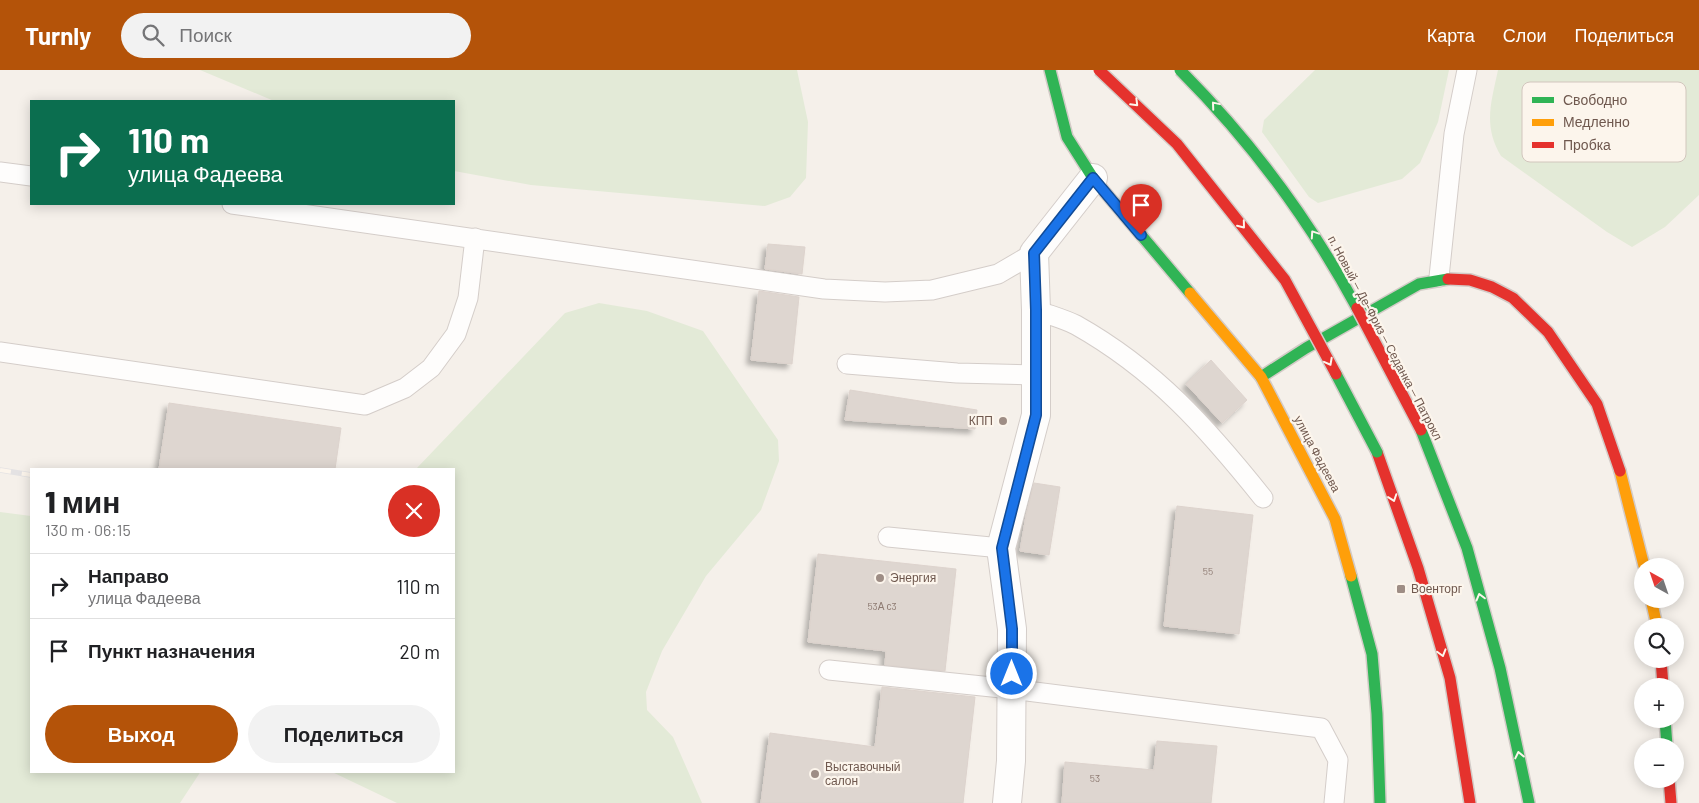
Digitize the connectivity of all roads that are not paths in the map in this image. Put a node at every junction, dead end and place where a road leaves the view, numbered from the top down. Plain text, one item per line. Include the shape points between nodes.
1 (1050, 70) edge
2 (1099, 70) edge
3 (1180, 70) edge
4 (1467, 70) edge
5 (0, 172) edge
6 (30, 176) edge
7 (1093, 178) junction
8 (239, 205) edge
9 (475, 238) junction
10 (1034, 253) junction
11 (1439, 278) junction
12 (1036, 310) junction
13 (0, 352) edge
14 (847, 364) dead end
15 (1036, 375) junction
16 (1261, 378) junction
17 (1263, 498) dead end
18 (888, 536) dead end
19 (1002, 548) junction
20 (1642, 558) edge
21 (828, 670) dead end
22 (1011, 689) junction
23 (1670, 788) edge
24 (1007, 803) edge
25 (1334, 803) edge
26 (1380, 803) edge
27 (1470, 803) edge
28 (1529, 803) edge
29 (1671, 803) edge

1 - 7 main road, улица Фадеева via 1067,137
2 -> 27 main road, bridge via 1177,144 1285,280 1377,452 1418,568 1450,678
28 -> 3 main road, п. Новый — Де-Фриз — Седанка — Патрокл, bridge via 1500,668 1467,548 1421,430 1326,252 1281,185 1211,100
4 - 11 lane via 1454,134
5 - 6 lane
7 - 10 street
7 - 16 main road, улица Фадеева
8 - 9 lane
9 - 10 lane via 824,289 886,292 932,290 998,274
9 - 13 lane via 468,298 456,334 431,368 405,388 365,405
10 - 12 street
11 - 16 main road via 1419,284 1306,348
11 - 20 main road via 1474,280 1501,290 1542,321 1598,407 1633,517
12 - 15 street
12 - 17 lane via 1075,325 1117,351 1167,389 1222,446
14 - 15 lane
15 - 19 street via 1036,415
16 - 26 main road, улица Фадеева via 1335,519 1372,654
18 - 19 lane
19 - 22 street via 1012,629
21 - 22 lane
22 - 24 street via 1011,761
22 - 25 lane via 1321,728 1338,760
23 - 29 main road

